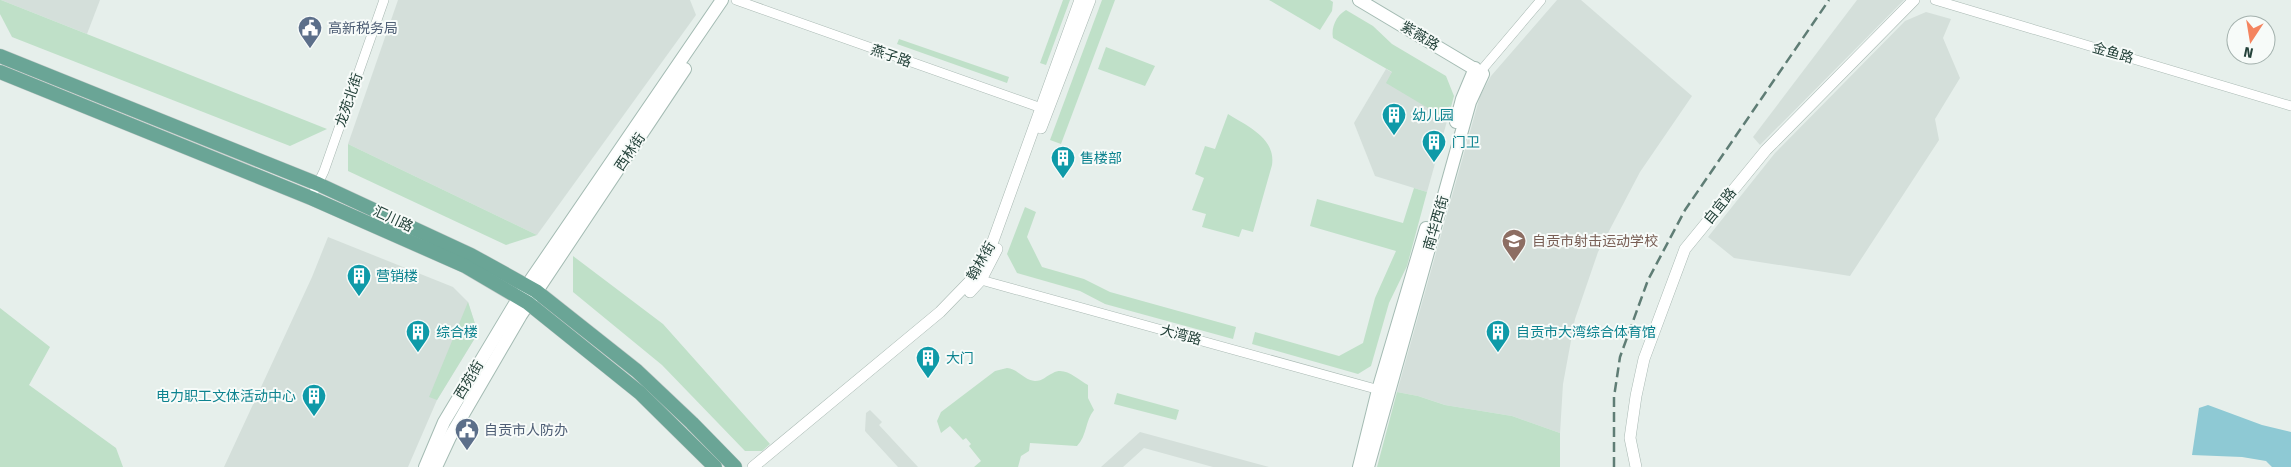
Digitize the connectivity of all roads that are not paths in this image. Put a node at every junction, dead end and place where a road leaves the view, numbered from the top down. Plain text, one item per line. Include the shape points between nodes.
1 (384, 0) edge
2 (722, 0) edge
3 (731, 0) edge
4 (736, 0) edge
5 (1080, 0) edge
6 (1090, 0) edge
7 (1359, 0) edge
8 (1541, 0) edge
9 (1914, 0) edge
10 (1935, 0) edge
11 (0, 56) edge
12 (1477, 70) junction
13 (0, 72) edge
14 (2291, 106) edge
15 (1044, 109) junction
16 (318, 184) junction
17 (311, 198) junction
18 (978, 277) junction
19 (527, 294) junction
20 (1383, 391) junction
21 (425, 467) edge
22 (436, 467) edge
23 (715, 467) edge
24 (735, 467) edge
25 (753, 467) edge
26 (765, 467) edge
27 (1359, 467) edge
28 (1368, 467) edge
29 (1636, 467) edge

1 - 16 street, 龙苑北街
2 - 19 main road, 西林街
3 - 19 main road, 西林街
4 - 15 street, 燕子路
5 - 15 street, 翰林街
6 - 15 street, 翰林街
7 - 12 main road, 紫薇路
8 - 12 street, 南华西街
9 - 29 street, 自宜路 via 1766,150 1685,249 1644,359 1630,438
10 - 14 street, 金鱼路
11 - 16 main road, 汇川路
12 - 20 main road, 南华西街 via 1482,74 1470,102
13 - 17 main road, 汇川路
15 - 18 street, 翰林街 via 995,254
16 - 17 street, 龙苑北街
16 - 19 main road, 汇川路 via 472,255
17 - 19 main road, 汇川路
18 - 20 street, 大湾路
18 - 25 street, 翰林街
18 - 26 street, 翰林街 via 950,312
19 - 21 main road, 西苑街 via 444,422
19 - 22 main road
19 - 23 main road, 汇川路 via 640,393
19 - 24 main road, 汇川路 via 637,371
20 - 27 main road, 南华西街
20 - 28 main road, 南华西街

